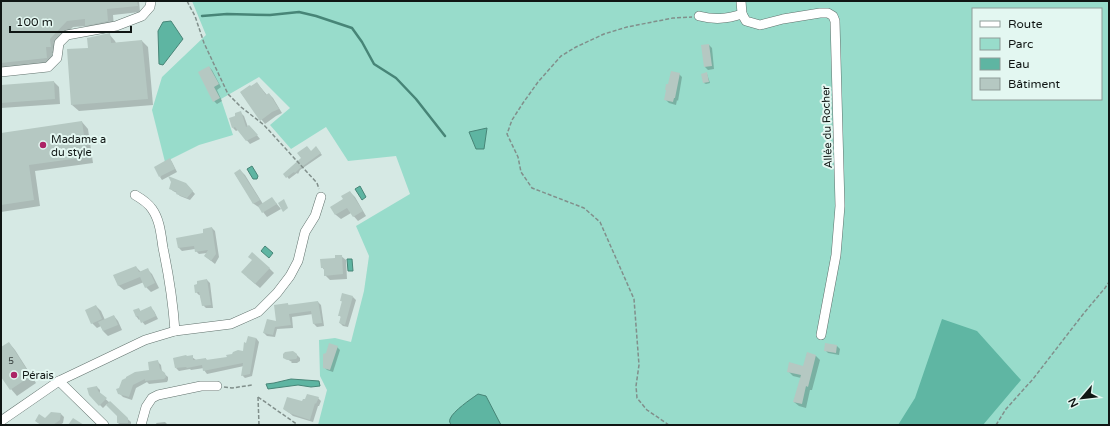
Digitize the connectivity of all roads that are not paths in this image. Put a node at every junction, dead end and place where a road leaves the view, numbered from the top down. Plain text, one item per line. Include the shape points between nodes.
1 (150, 1) edge
2 (741, 1) edge
3 (742, 14) junction
4 (699, 16) road end
5 (1, 72) edge
6 (136, 195) dead end
7 (321, 197) road end
8 (175, 331) junction
9 (821, 335) dead end
10 (58, 381) junction
11 (217, 386) road end
12 (1, 422) edge
13 (104, 425) edge
14 (141, 425) edge

1 - 5 street via 150,7 142,16 116,26 67,35 59,43 57,58 48,67
2 - 3 street
3 - 4 street via 729,18
3 - 9 street, Allée du Rocher via 746,21 760,25 820,13 834,16 840,206 836,255
6 - 8 street via 153,210 159,225
7 - 8 street via 315,216 305,232 298,262 278,293 258,312 231,324
8 - 10 street via 145,340
10 - 12 street
10 - 13 street
11 - 14 street via 201,386 152,398 146,407

